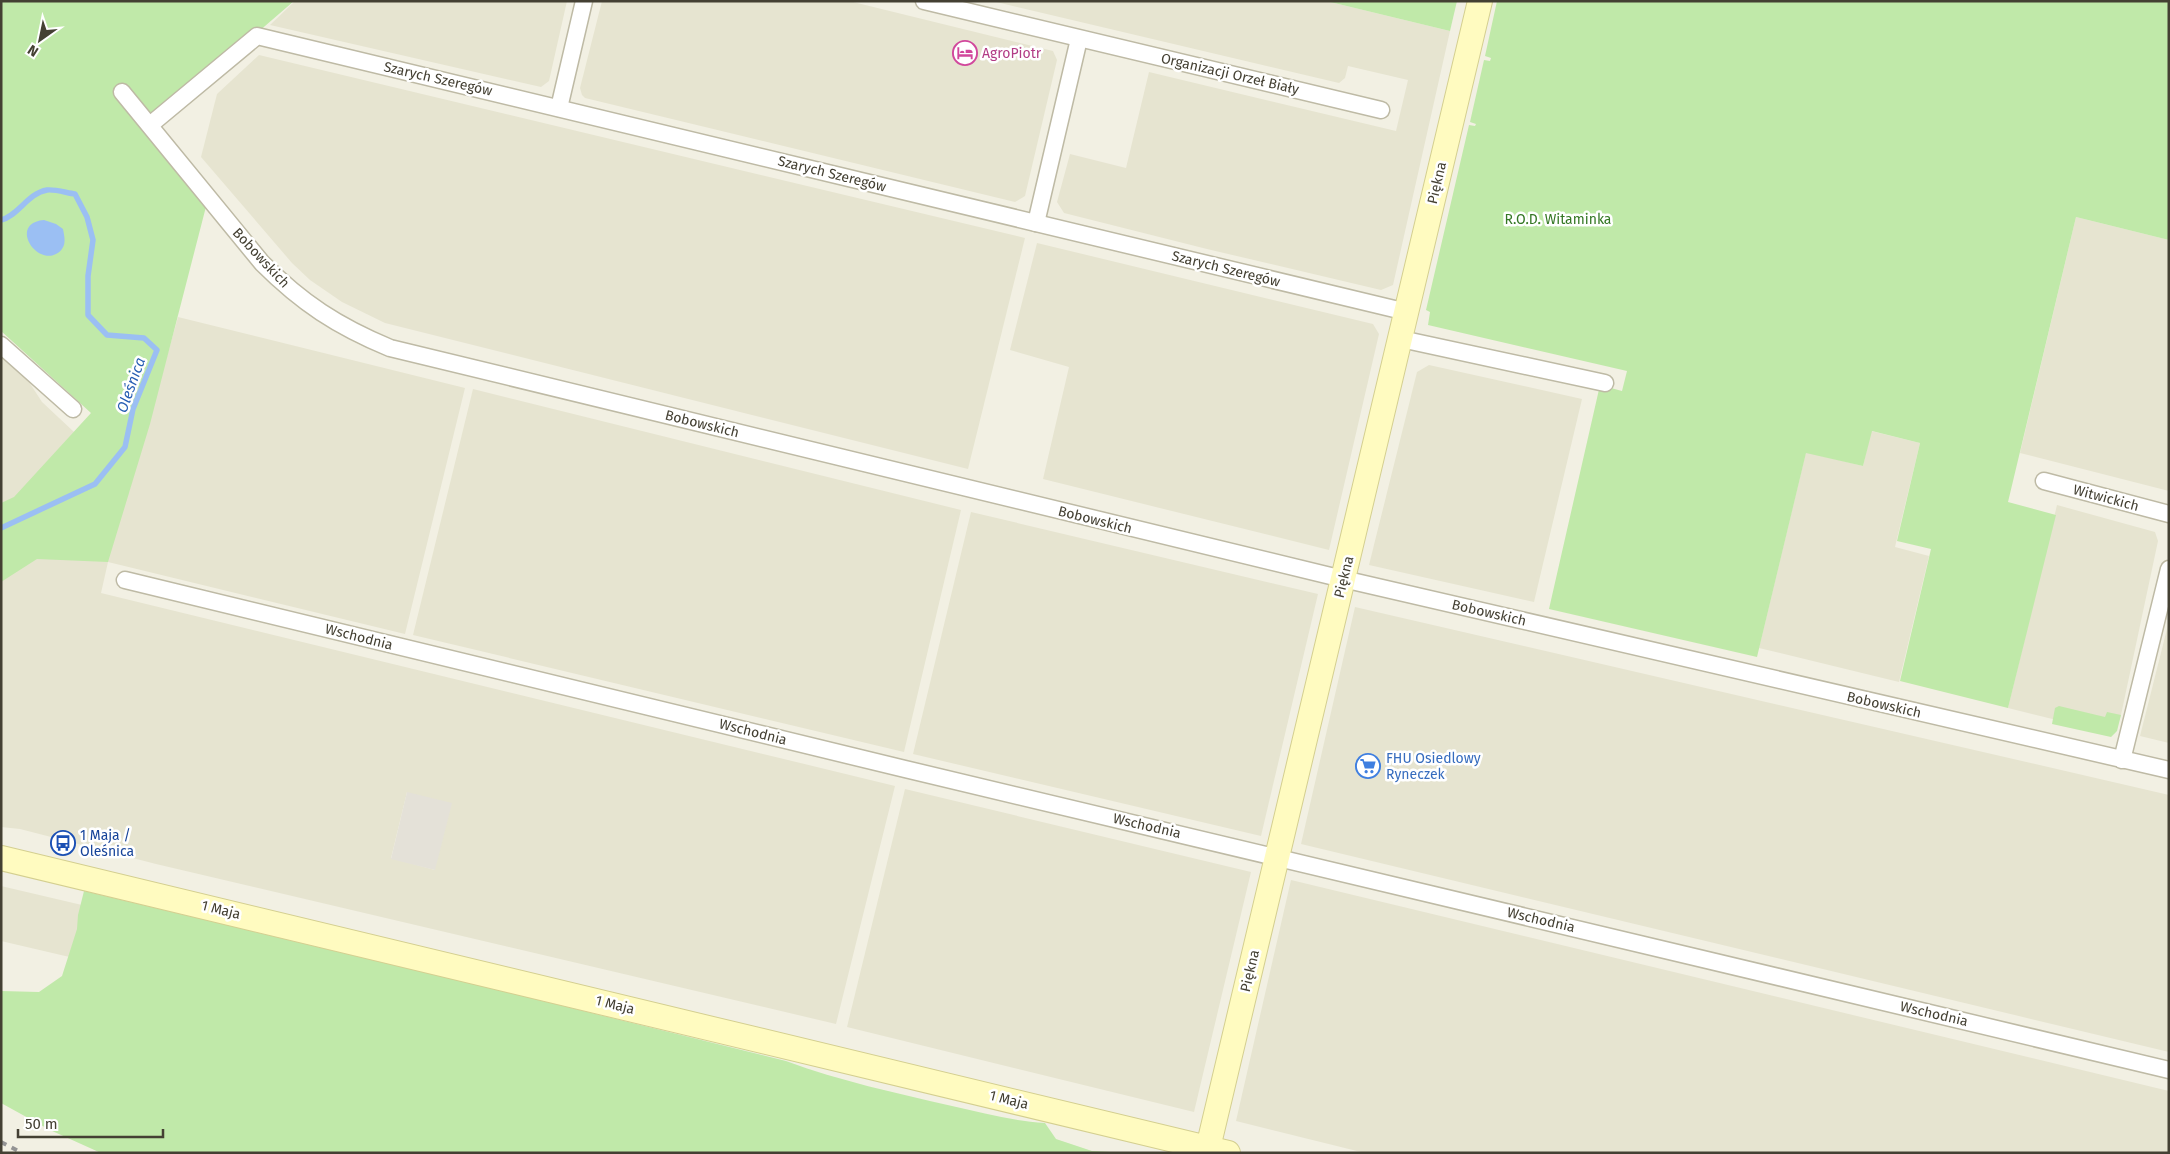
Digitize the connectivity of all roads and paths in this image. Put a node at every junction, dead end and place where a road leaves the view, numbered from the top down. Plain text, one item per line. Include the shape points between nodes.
1 (584, 1) edge
2 (924, 1) edge
3 (1480, 1) edge
4 (1079, 39) junction
5 (122, 92) dead end
6 (559, 108) junction
7 (1381, 110) dead end
8 (150, 125) junction
9 (1036, 223) junction
10 (1407, 312) junction
11 (1401, 339) junction
12 (1, 345) edge
13 (1605, 383) dead end
14 (73, 409) dead end
15 (2044, 481) dead end
16 (2169, 514) edge
17 (2169, 569) edge
18 (125, 580) dead end
19 (1343, 580) junction
20 (2122, 760) junction
21 (2169, 770) edge
22 (1277, 857) junction
23 (1, 858) edge
24 (2169, 1070) edge
25 (1214, 1151) edge

1 - 6 street
2 - 4 street, Organizacji Orzeł Biały
3 - 10 street, Piękna
4 - 7 street, Organizacji Orzeł Biały
4 - 9 street
5 - 8 street, Bobowskich
6 - 8 street, Szarych Szeregów via 257,36
6 - 9 street, Szarych Szeregów
8 - 19 street, Bobowskich via 262,263 282,283 319,312 390,348
9 - 10 street, Szarych Szeregów
10 - 11 street, Piękna
11 - 13 street
11 - 19 street, Piękna
12 - 14 street
15 - 16 street, Witwickich
17 - 20 street
18 - 22 street, Wschodnia
19 - 20 street, Bobowskich
19 - 22 street, Piękna
20 - 21 street, Bobowskich
22 - 24 street, Wschodnia
22 - 25 street, Piękna
23 - 25 street, 1 Maja

